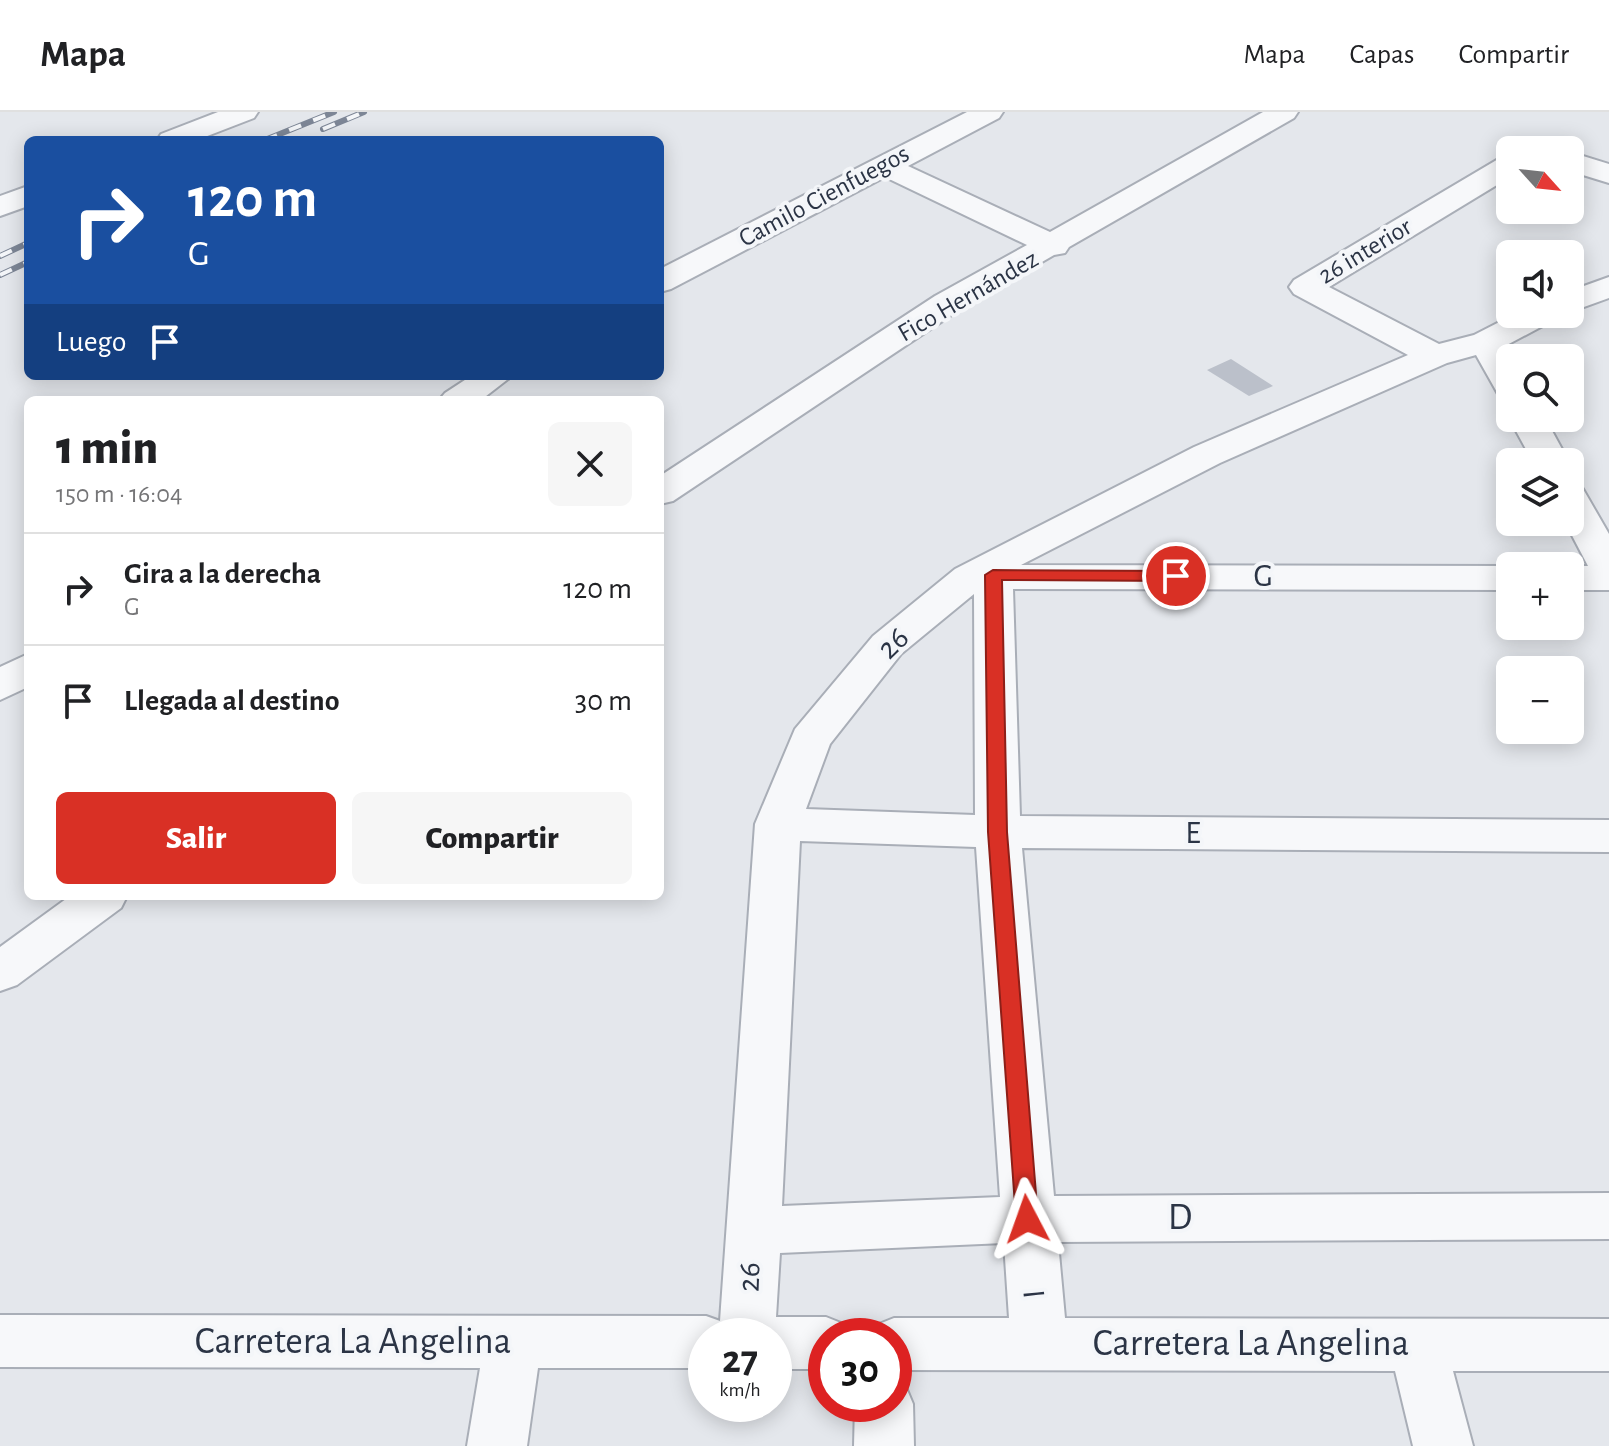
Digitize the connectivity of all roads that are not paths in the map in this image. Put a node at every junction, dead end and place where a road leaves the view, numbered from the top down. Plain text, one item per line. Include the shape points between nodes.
1 (244, 112) edge
2 (989, 112) edge
3 (1284, 112) edge
4 (181, 136) edge
5 (883, 165) junction
6 (1584, 166) edge
7 (1496, 172) edge
8 (1609, 174) edge
9 (24, 197) edge
10 (0, 207) edge
11 (1054, 246) junction
12 (664, 280) edge
13 (1609, 287) edge
14 (1584, 297) edge
15 (1513, 328) edge
16 (1486, 342) junction
17 (1435, 356) junction
18 (1496, 361) edge
19 (489, 380) edge
20 (463, 396) edge
21 (664, 490) edge
22 (1584, 523) edge
23 (1609, 569) edge
24 (981, 576) junction
25 (1496, 578) edge
26 (1584, 578) edge
27 (1609, 578) edge
28 (24, 671) edge
29 (0, 686) edge
30 (778, 824) junction
31 (998, 832) junction
32 (1609, 836) edge
33 (99, 900) edge
34 (0, 972) edge
35 (1609, 1216) edge
36 (1027, 1219) junction
37 (751, 1231) junction
38 (748, 1318) edge
39 (0, 1341) edge
40 (513, 1342) junction
41 (688, 1342) edge
42 (1039, 1343) junction
43 (912, 1344) edge
44 (1417, 1345) junction
45 (1609, 1345) edge
46 (884, 1422) edge
47 (497, 1446) edge
48 (884, 1446) edge
49 (1443, 1446) edge

1 - 4 street
2 - 5 street, Camilo Cienfuegos
3 - 11 street, Fico Hernández
5 - 11 street
5 - 12 street, Camilo Cienfuegos
6 - 8 street
7 - 17 street, 26 interior via 1305,287
9 - 10 street
11 - 21 street, Fico Hernández via 947,303
13 - 14 street
15 - 16 street, 26
16 - 17 street, 26
16 - 18 street
17 - 24 street, 26 via 1207,455 1048,534
19 - 20 street
22 - 23 street
24 - 25 street, G
24 - 30 street, 26 via 887,645 810,739
24 - 31 street, I
26 - 27 street
28 - 29 street
30 - 31 street, E
30 - 37 street, 26
31 - 32 street, E
31 - 36 street, I
33 - 34 street
35 - 36 street, D
36 - 37 street, D
36 - 42 street, I
37 - 38 street, 26
39 - 40 street, Carretera La Angelina
40 - 41 street, Carretera La Angelina
40 - 47 street
42 - 43 street, Carretera La Angelina
42 - 44 street, Carretera La Angelina
44 - 45 street, Carretera La Angelina
44 - 49 street
46 - 48 street

